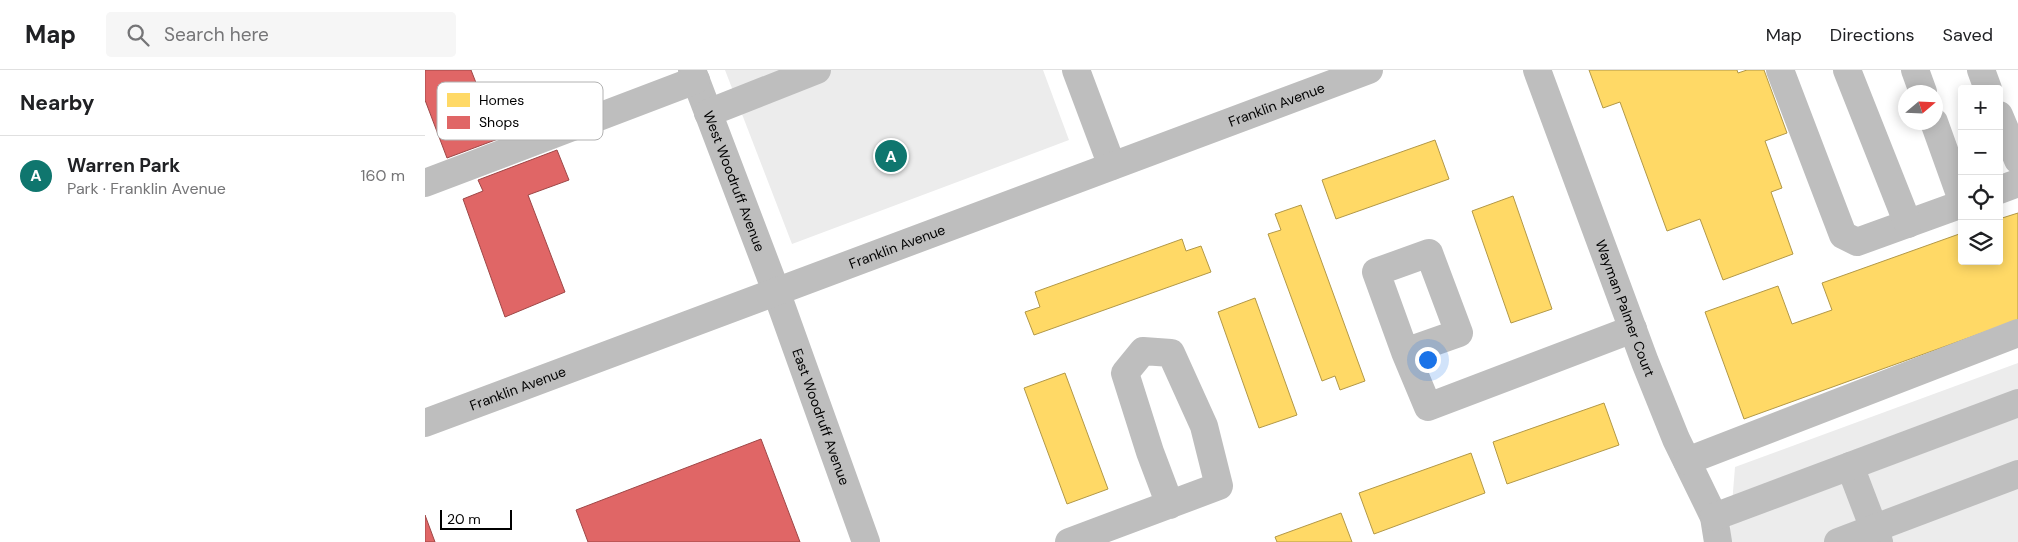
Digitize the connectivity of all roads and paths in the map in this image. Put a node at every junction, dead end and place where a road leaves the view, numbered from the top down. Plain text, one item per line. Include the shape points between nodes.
1 (1075, 70) edge
2 (1369, 70) edge
3 (1537, 70) edge
4 (1780, 70) edge
5 (1847, 70) edge
6 (1915, 70) edge
7 (1981, 70) edge
8 (802, 73) edge
9 (694, 75) edge
10 (1920, 85) edge
11 (1987, 85) edge
12 (603, 112) edge
13 (708, 113) junction
14 (2003, 124) edge
15 (1937, 130) edge
16 (532, 140) edge
17 (2018, 160) edge
18 (1112, 166) junction
19 (425, 183) edge
20 (2018, 183) edge
21 (1958, 189) edge
22 (2003, 189) edge
23 (1958, 205) edge
24 (1908, 224) junction
25 (775, 291) junction
26 (1633, 329) junction
27 (2018, 333) edge
28 (1405, 352) dead end
29 (2018, 403) edge
30 (425, 423) edge
31 (1687, 461) junction
32 (1850, 466) junction
33 (2018, 474) edge
34 (1170, 505) junction
35 (1716, 530) edge
36 (1877, 535) edge
37 (866, 542) edge
38 (1069, 542) edge
39 (1838, 542) edge

1 - 18 street
2 - 18 street, Franklin Avenue
3 - 26 street, Wayman Palmer Court
4 - 24 street via 1843,235 1857,242
5 - 24 street
6 - 10 street
7 - 11 street
8 - 13 street
9 - 12 street
9 - 13 street, West Woodruff Avenue
13 - 25 street, West Woodruff Avenue
14 - 17 street
15 - 21 street
16 - 19 street
18 - 25 street, Franklin Avenue
20 - 22 street
23 - 24 street
25 - 30 street, Franklin Avenue
25 - 37 street, East Woodruff Avenue
26 - 28 street via 1429,407
26 - 31 street, Wayman Palmer Court
27 - 31 street
29 - 32 street
31 - 35 street, Wayman Palmer Court
32 - 35 street
32 - 36 street
33 - 36 street
34 - 34 street via 1219,486 1204,426 1171,353 1143,351 1125,373
34 - 38 street
36 - 39 street

